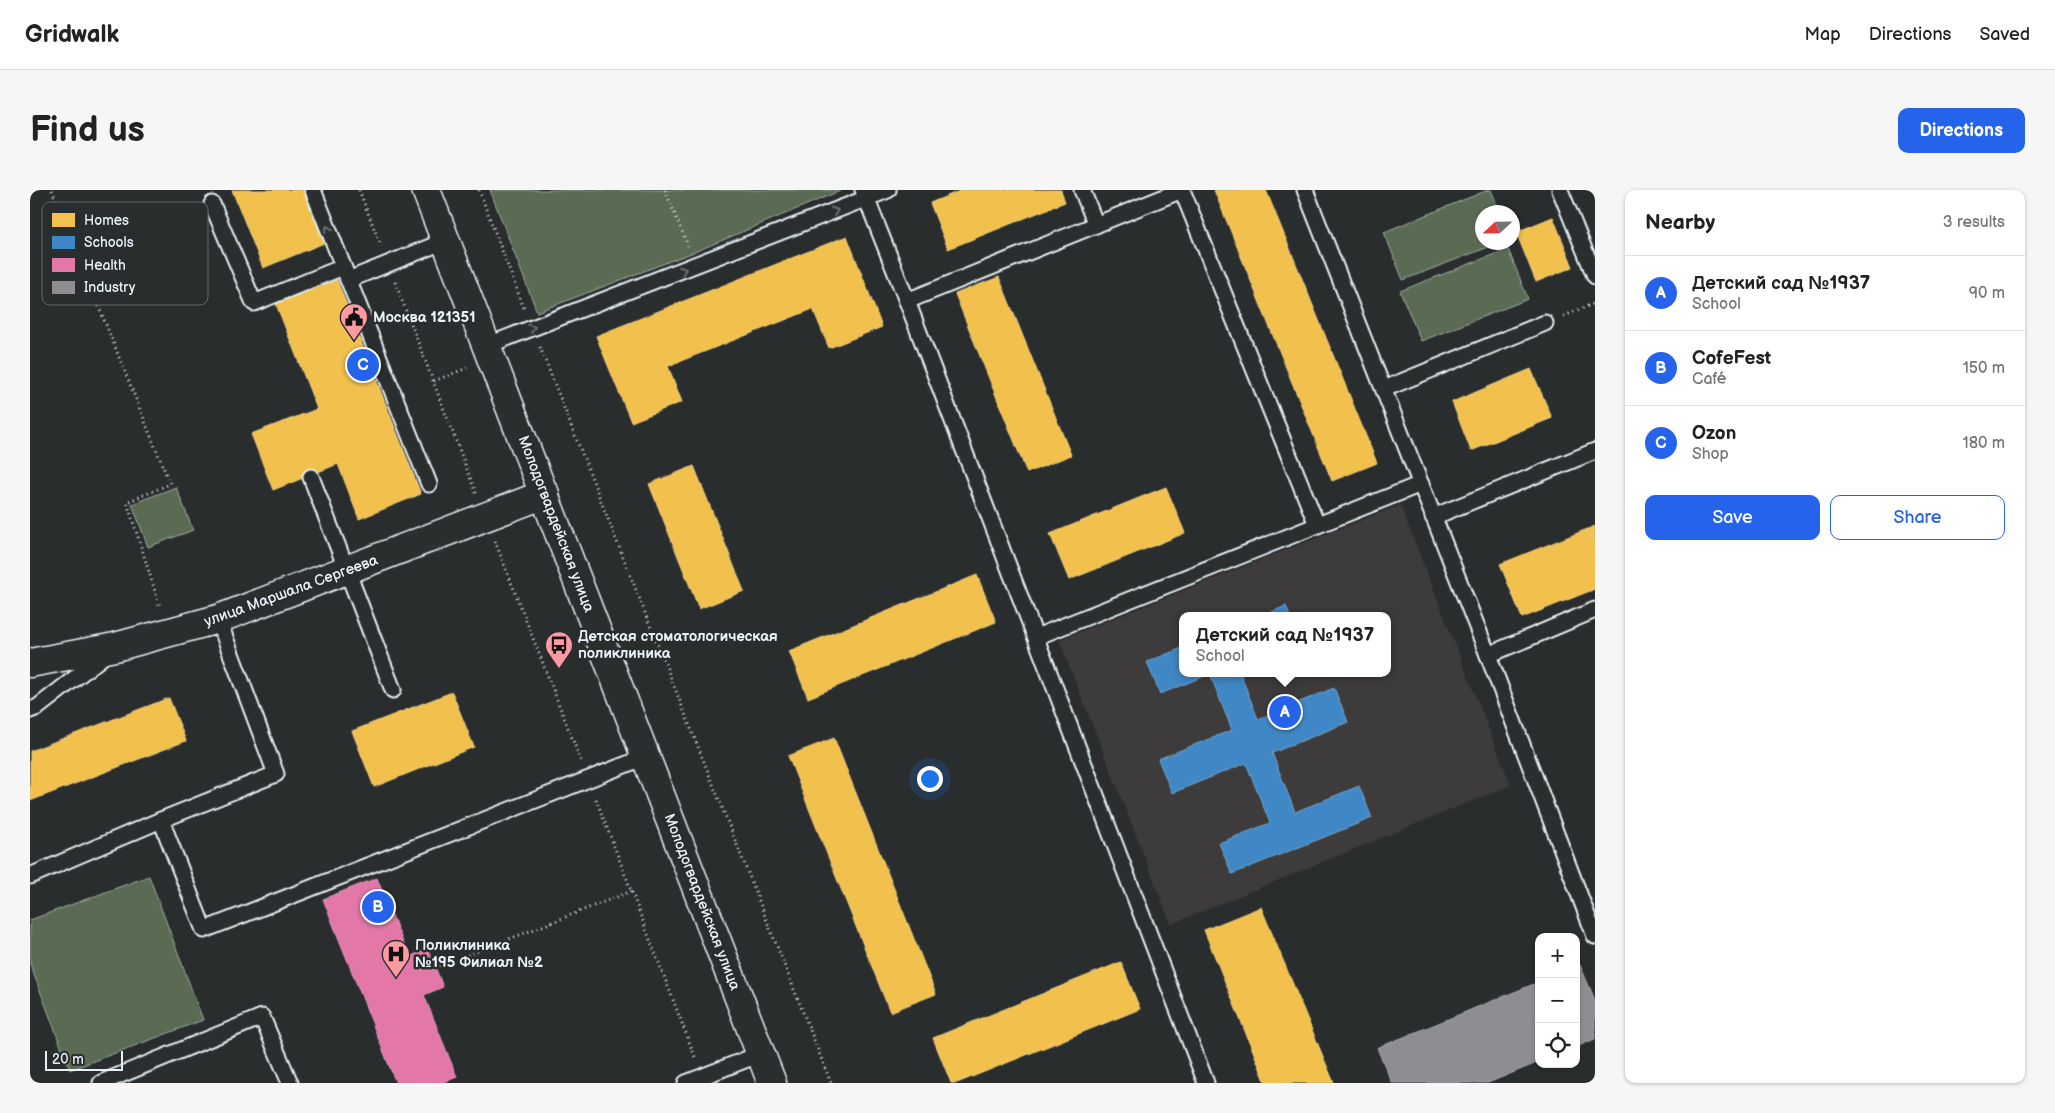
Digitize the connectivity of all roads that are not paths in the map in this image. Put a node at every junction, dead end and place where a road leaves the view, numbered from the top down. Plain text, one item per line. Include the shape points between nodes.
1 (313, 190) edge
2 (426, 190) edge
3 (888, 190) edge
4 (1082, 190) edge
5 (1305, 190) edge
6 (1560, 190) edge
7 (865, 194) edge
8 (212, 204) dead end
9 (1096, 225) junction
10 (445, 240) junction
11 (346, 274) junction
12 (1595, 276) edge
13 (907, 301) junction
14 (1545, 324) road end
15 (486, 346) junction
16 (1384, 389) junction
17 (1595, 451) edge
18 (311, 477) dead end
19 (429, 484) dead end
20 (1421, 484) junction
21 (544, 494) junction
22 (1433, 517) junction
23 (1317, 525) junction
24 (347, 571) junction
25 (1595, 610) edge
26 (218, 619) junction
27 (1036, 637) junction
28 (115, 647) junction
29 (1488, 655) junction
30 (30, 663) edge
31 (392, 690) dead end
32 (30, 710) edge
33 (645, 757) junction
34 (161, 820) junction
35 (30, 876) edge
36 (1595, 936) edge
37 (760, 1054) junction
38 (101, 1083) edge
39 (290, 1083) edge
40 (686, 1083) edge
41 (772, 1083) edge
42 (1206, 1083) edge

11 -> 1 lane
2 - 10 street, Молодогвардейская улица
3 - 7 lane
4 - 9 lane
5 - 16 lane
6 - 12 lane
7 - 13 lane
15 -> 7 lane via 696,265
8 - 11 lane via 254,303
9 - 13 lane
9 - 23 lane via 1182,190
10 - 11 lane via 388,264
10 - 15 street, Молодогвардейская улица
11 - 19 lane
13 - 27 lane
14 - 16 lane
15 - 21 street, Молодогвардейская улица
16 - 20 lane
17 - 22 lane
18 - 24 lane
20 - 22 lane
20 - 23 lane
21 - 24 street, улица Маршала Сергеева
21 - 33 street, Молодогвардейская улица
22 - 29 lane
23 - 27 lane
24 - 26 street, улица Маршала Сергеева
24 - 31 lane
25 - 29 lane
26 - 28 street, улица Маршала Сергеева
26 - 34 lane via 276,774
27 - 42 lane
28 - 30 street, улица Маршала Сергеева
28 - 32 lane
29 - 36 lane
33 - 34 lane via 204,930
33 - 37 street, Молодогвардейская улица
34 - 35 lane
37 - 40 lane
37 - 41 street, Молодогвардейская улица
38 - 39 lane via 262,1017

